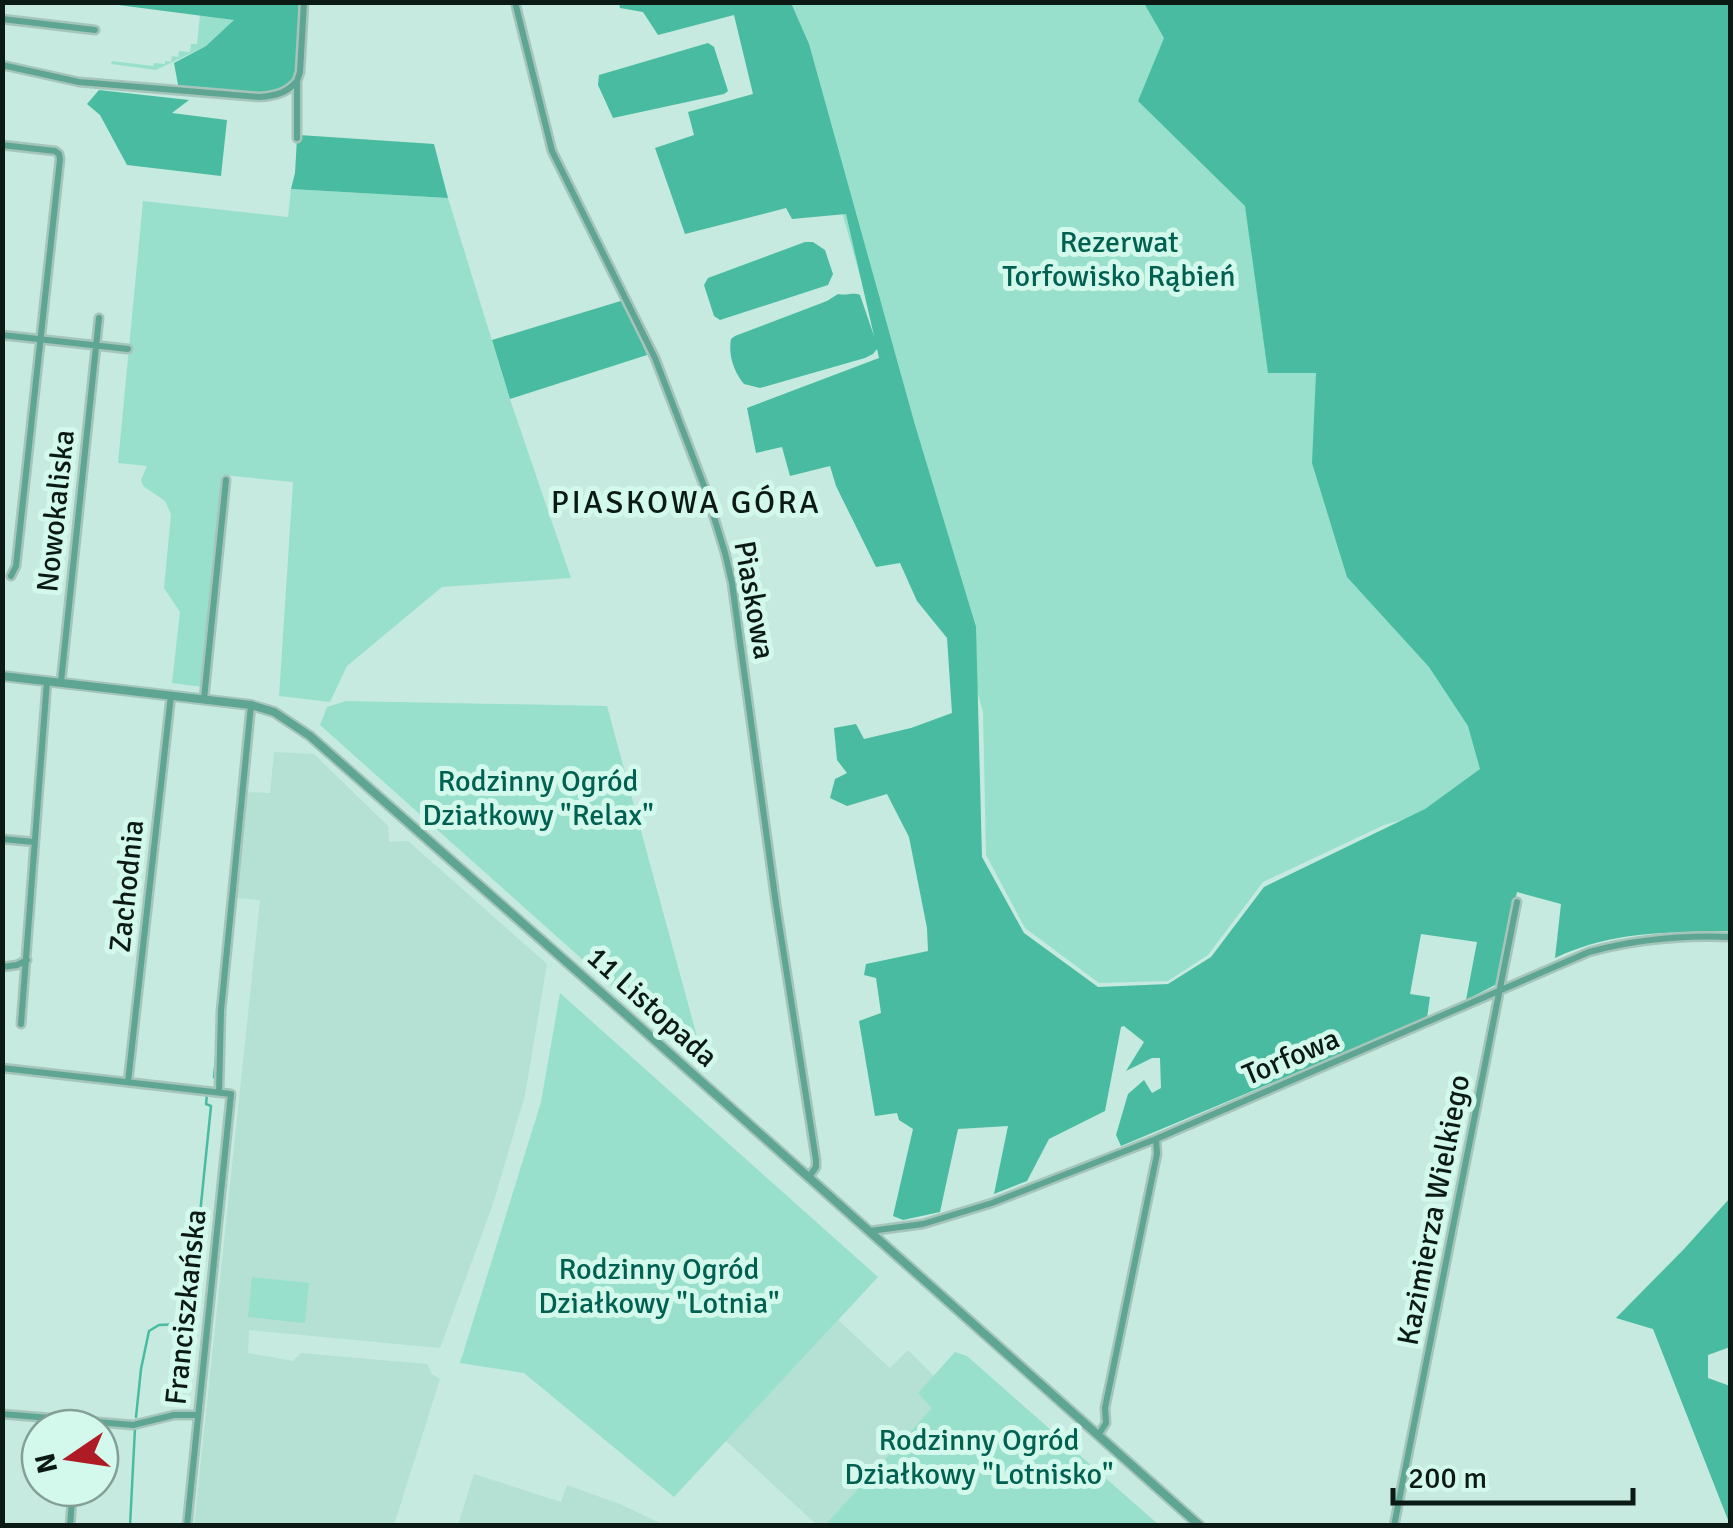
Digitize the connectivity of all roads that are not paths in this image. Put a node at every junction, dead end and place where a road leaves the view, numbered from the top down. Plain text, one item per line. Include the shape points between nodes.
1 (304, 2) edge
2 (515, 2) edge
3 (2, 19) edge
4 (95, 30) dead end
5 (2, 65) edge
6 (298, 81) junction
7 (296, 138) dead end
8 (2, 145) edge
9 (99, 318) dead end
10 (2, 335) edge
11 (41, 339) junction
12 (96, 346) junction
13 (128, 349) dead end
14 (226, 480) dead end
15 (10, 576) dead end
16 (2, 676) edge
17 (47, 680) junction
18 (61, 682) junction
19 (171, 695) junction
20 (204, 699) junction
21 (251, 705) junction
22 (2, 839) edge
23 (34, 842) junction
24 (1517, 902) dead end
25 (1730, 937) edge
26 (26, 960) junction
27 (2, 966) edge
28 (1500, 990) junction
29 (21, 1024) dead end
30 (2, 1068) edge
31 (128, 1082) junction
32 (219, 1092) junction
33 (1156, 1138) junction
34 (810, 1177) junction
35 (870, 1231) junction
36 (197, 1414) junction
37 (120, 1425) edge
38 (1098, 1434) junction
39 (187, 1526) edge
40 (1200, 1526) edge
41 (1394, 1526) edge

1 - 6 street
2 - 34 street, Piaskowa via 552,151 655,358 725,553 816,1160
3 - 4 street
5 - 6 street via 78,82 259,97 290,90
6 - 7 street
8 - 11 street via 59,154
9 - 12 street, Nowokaliska
10 - 11 street
11 - 12 street
11 - 15 street
12 - 13 street
12 - 18 street, Nowokaliska
14 - 20 street
16 - 17 street, 11 Listopada
17 - 18 street, 11 Listopada
17 - 23 street
18 - 19 street, 11 Listopada
19 - 20 street, 11 Listopada
19 - 31 street, Zachodnia
20 - 21 street, 11 Listopada
21 - 32 street
21 - 34 street, 11 Listopada via 310,736
22 - 23 street
23 - 26 street
24 - 28 street, Kazimierza Wielkiego
25 - 28 street, Torfowa via 1613,946
26 - 27 street
26 - 29 street
28 - 33 street, Torfowa
28 - 41 street, Kazimierza Wielkiego
30 - 31 street
31 - 32 street
32 - 36 street, Franciszkańska via 231,1094
33 - 35 street, Torfowa via 960,1214
33 - 38 street via 1106,1423
34 - 35 street, 11 Listopada
35 - 38 street, 11 Listopada
36 - 37 street
36 - 39 street, Franciszkańska
38 - 40 street, 11 Listopada

